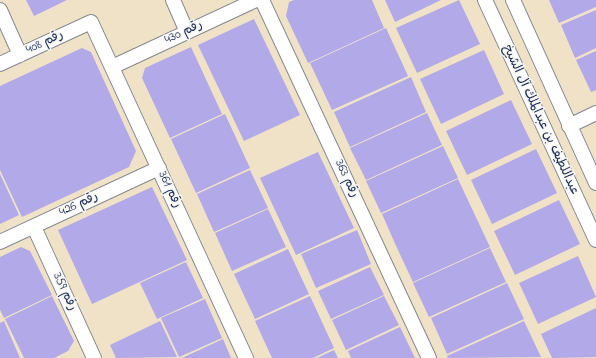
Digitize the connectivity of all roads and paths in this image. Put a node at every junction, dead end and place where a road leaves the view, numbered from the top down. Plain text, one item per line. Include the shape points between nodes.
1 (173, 0) edge
2 (256, 0) edge
3 (262, 0) edge
4 (485, 0) edge
5 (513, 0) edge
6 (0, 10) edge
7 (91, 22) joint
8 (187, 32) junction
9 (20, 55) junction
10 (0, 64) edge
11 (112, 67) junction
12 (596, 113) edge
13 (569, 126) junction
14 (159, 168) junction
15 (596, 184) edge
16 (34, 226) junction
17 (596, 240) edge
18 (0, 242) edge
19 (90, 357) edge
20 (246, 358) edge
21 (429, 358) edge

1 - 8 street
2 - 8 street, رقم 430
3 - 21 street, رقم 363
4 - 17 street, عبداللطيف بن عبدالملك آل الشيخ
5 - 13 street, عبداللطيف بن عبدالملك آل الشيخ
6 - 9 street
7 - 9 street, رقم 408
7 - 11 street, رقم 361
8 - 11 street, رقم 430
9 - 10 street, رقم 408
11 - 14 street, رقم 361
12 - 13 street
13 - 15 street, عبداللطيف بن عبدالملك آل الشيخ
14 - 16 street, رقم 426
14 - 20 street, رقم 361
16 - 18 street, رقم 426
16 - 19 street, رقم 359

